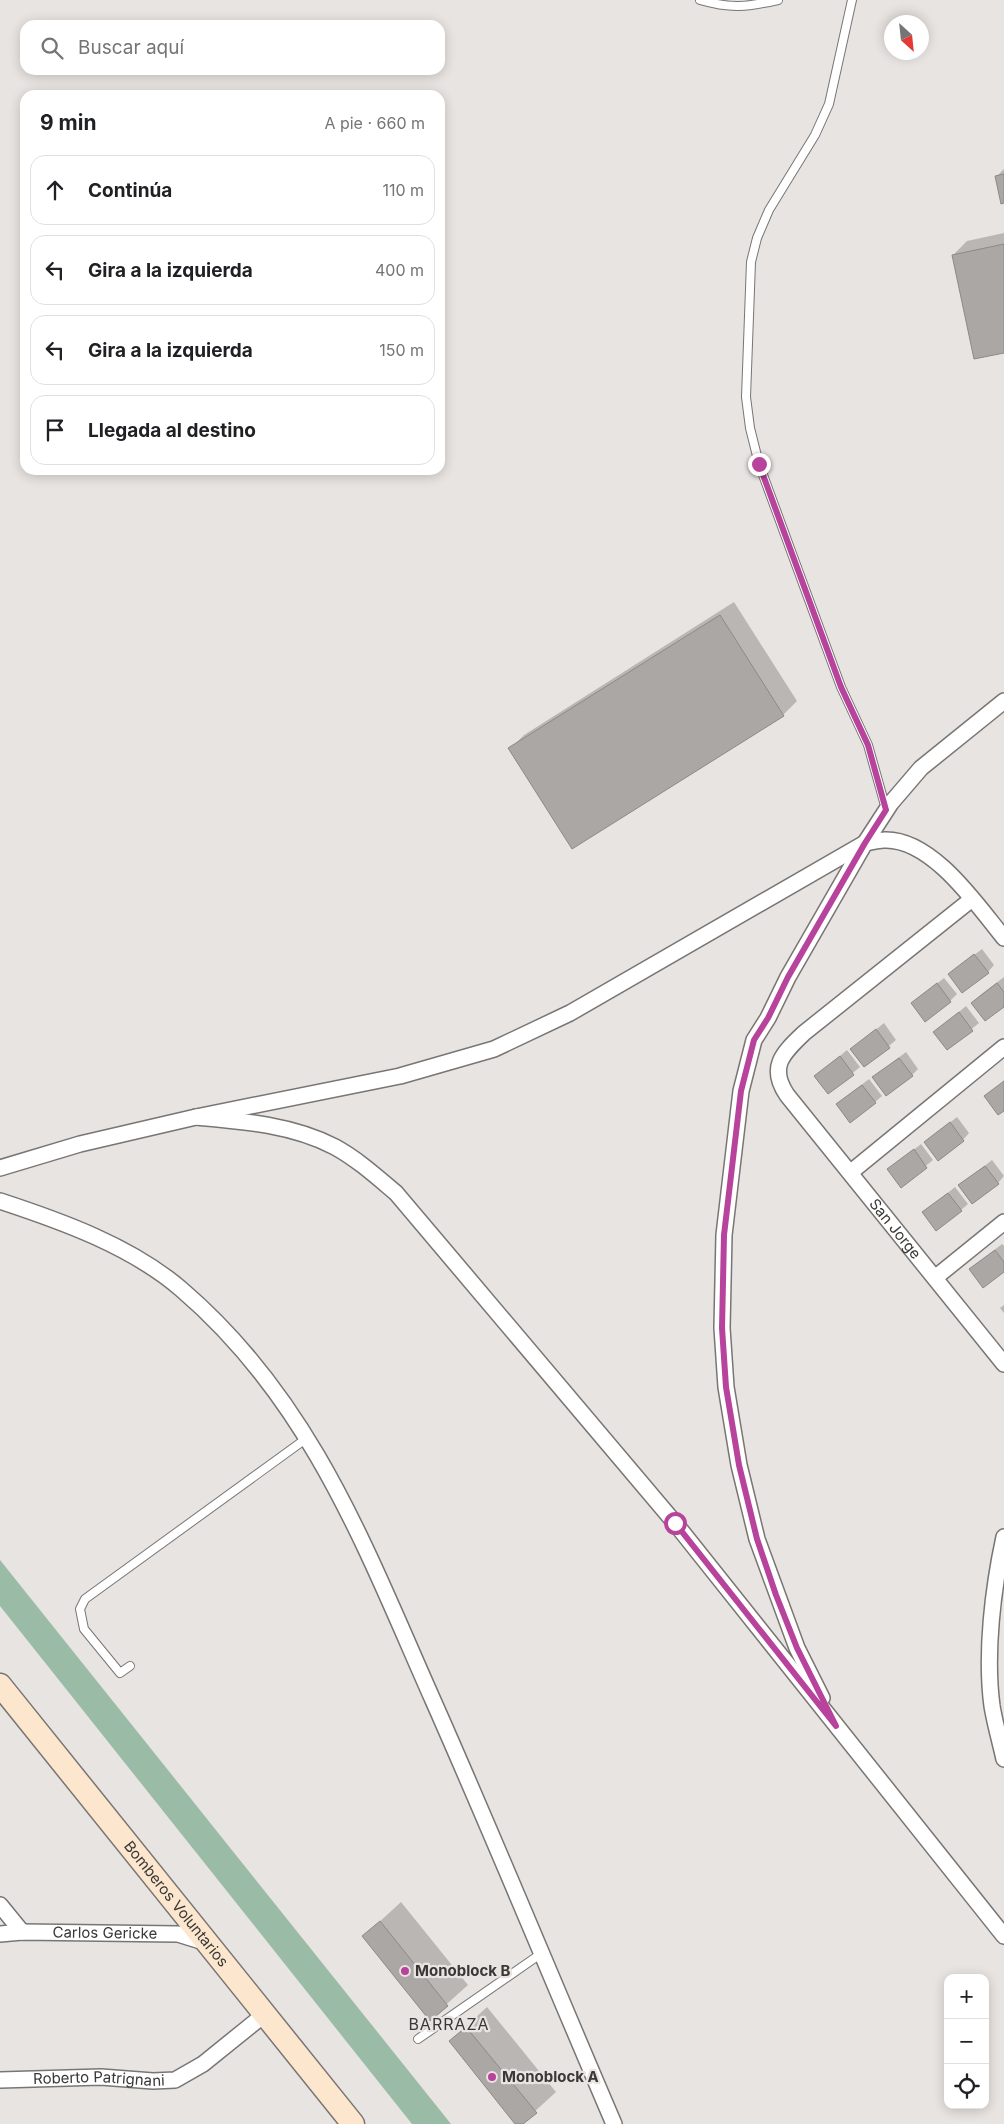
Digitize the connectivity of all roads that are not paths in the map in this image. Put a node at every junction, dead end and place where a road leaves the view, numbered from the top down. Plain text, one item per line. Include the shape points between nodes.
1 (700, 0) edge
2 (778, 0) edge
3 (852, 0) edge
4 (1004, 701) edge
5 (886, 810) junction
6 (865, 843) junction
7 (972, 900) junction
8 (1004, 938) edge
9 (1004, 1047) edge
10 (196, 1117) junction
11 (0, 1168) edge
12 (851, 1172) junction
13 (0, 1201) edge
14 (1004, 1222) edge
15 (936, 1277) junction
16 (1004, 1364) edge
17 (307, 1438) junction
18 (1004, 1536) edge
19 (130, 1666) dead end
20 (0, 1685) edge
21 (836, 1726) junction
22 (1004, 1759) edge
23 (0, 1905) edge
24 (22, 1932) junction
25 (0, 1934) edge
26 (1004, 1936) edge
27 (208, 1943) junction
28 (542, 1953) junction
29 (265, 2014) junction
30 (418, 2039) dead end
31 (0, 2080) edge
32 (353, 2124) edge
33 (614, 2124) edge

1 - 2 lane via 724,6 752,6
3 - 5 lane via 829,104 815,135 769,210 757,238 751,262 746,397 759,464 841,687 868,745
4 - 5 street via 921,768
5 - 6 street
6 - 7 street via 885,840 907,844 928,855
6 - 10 street via 570,1013 494,1048 400,1076
6 - 21 street via 754,1040 741,1091 724,1235 722,1328 726,1387 739,1465 757,1539 776,1595 797,1648
7 - 8 street
7 - 12 street, San Jorge via 804,1034 782,1057 778,1072 781,1086
9 - 12 street
10 - 11 street via 80,1144
10 - 21 street via 261,1124 300,1133 334,1147 368,1169 396,1193 675,1523
12 - 15 street, San Jorge
13 - 17 street via 69,1224 178,1286 237,1342 270,1382
14 - 15 street
15 - 16 street, San Jorge
17 - 19 lane via 85,1599 80,1609 84,1629 120,1673
17 - 28 street via 381,1581
18 - 22 street via 991,1640 992,1706
20 - 27 main road, Bomberos Voluntarios
21 - 26 street
23 - 24 street
24 - 25 street, Carlos Gericke
24 - 27 street, Carlos Gericke via 178,1934
27 - 29 main road, Bomberos Voluntarios
28 - 30 lane
28 - 33 street
29 - 31 street, Roberto Patrignani via 203,2064 174,2080 102,2077
29 - 32 main road, Bomberos Voluntarios

